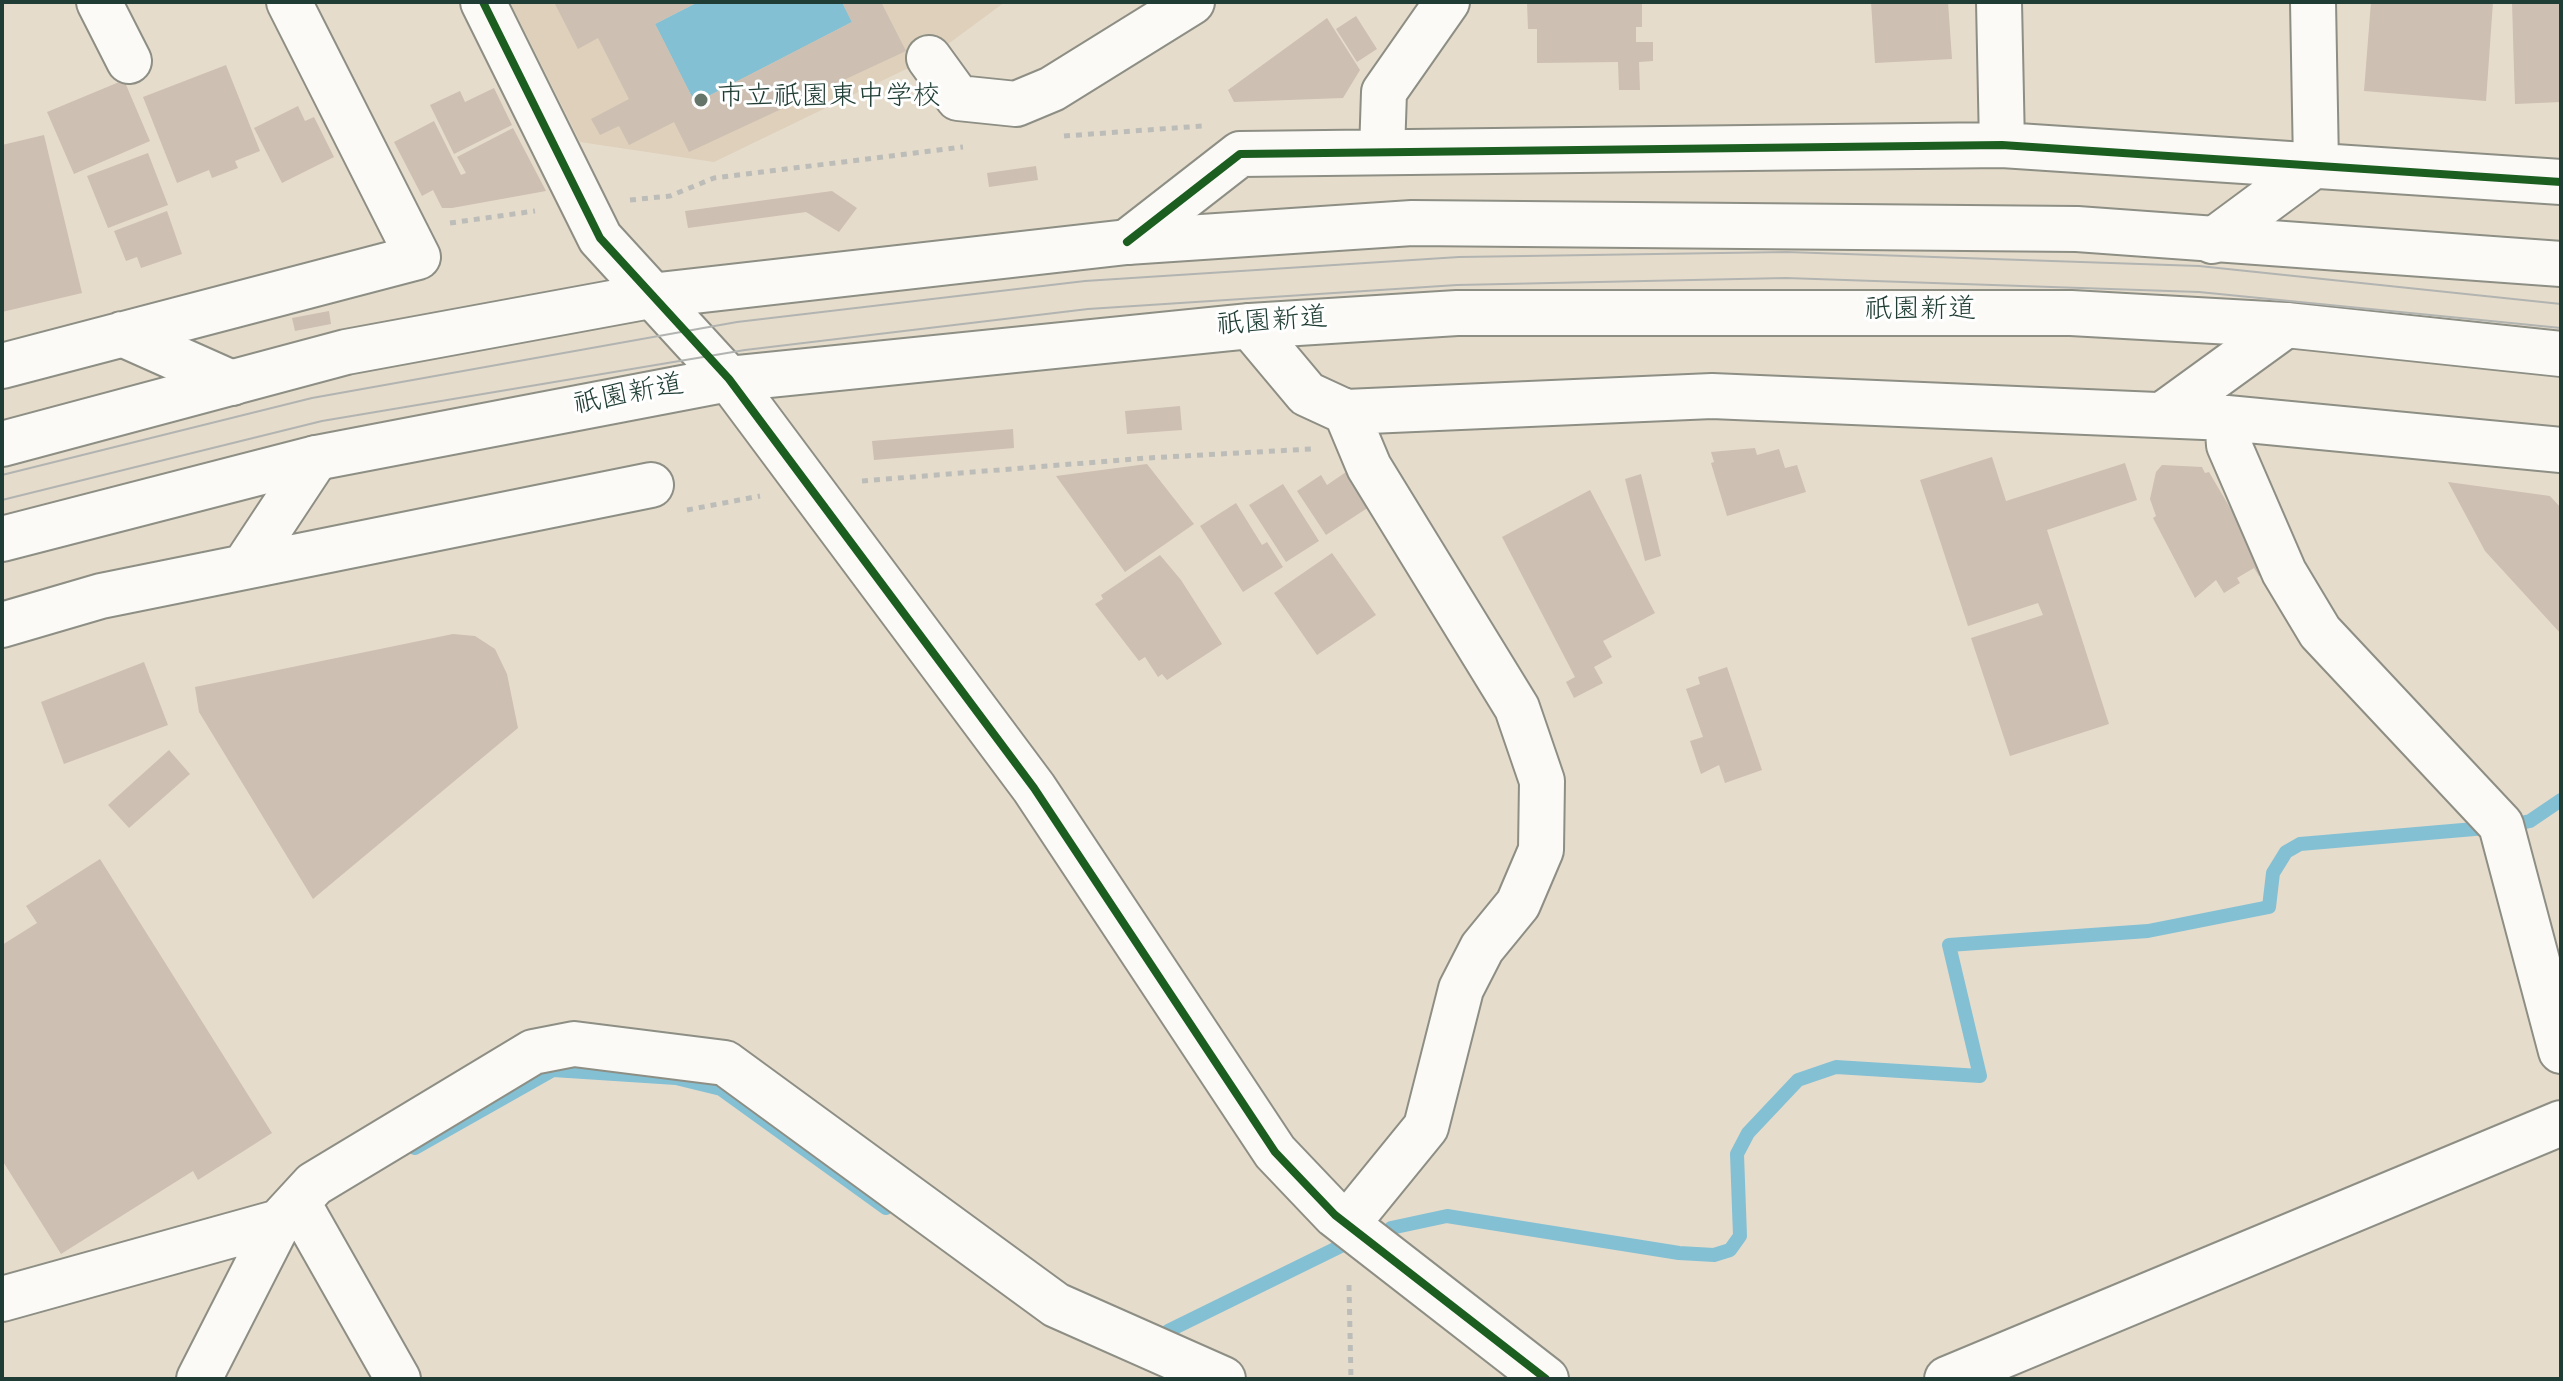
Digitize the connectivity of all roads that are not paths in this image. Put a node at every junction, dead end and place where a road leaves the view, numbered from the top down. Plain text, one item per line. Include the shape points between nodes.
1 (99, 2) edge
2 (289, 2) edge
3 (483, 2) edge
4 (1192, 2) edge
5 (1447, 2) edge
6 (1999, 2) edge
7 (2313, 2) edge
8 (929, 58) dead end
9 (129, 61) dead end
10 (2002, 145) junction
11 (1382, 152) junction
12 (2316, 164) junction
13 (2561, 182) edge
14 (2212, 241) junction
15 (1127, 242) junction
16 (2561, 264) edge
17 (650, 296) junction
18 (2286, 325) junction
19 (1250, 326) junction
20 (122, 334) junction
21 (2561, 354) edge
22 (2, 366) edge
23 (729, 379) junction
24 (232, 383) junction
25 (2162, 415) junction
26 (2227, 418) junction
27 (1353, 429) junction
28 (2, 444) edge
29 (2561, 450) edge
30 (316, 458) junction
31 (651, 485) dead end
32 (2, 539) edge
33 (244, 567) junction
34 (2, 625) edge
35 (2561, 1051) edge
36 (2561, 1123) edge
37 (279, 1222) junction
38 (1347, 1224) junction
39 (2, 1299) edge
40 (199, 1379) edge
41 (398, 1379) edge
42 (1223, 1379) edge
43 (1546, 1379) edge
44 (1947, 1379) edge

1 - 9 main road
2 - 20 main road via 430,254
3 - 17 main road via 600,238
4 - 8 main road via 1052,89 1016,104 958,98
5 - 11 main road via 1384,92
6 - 10 main road
7 - 12 main road
10 - 11 main road
10 - 12 main road
11 - 15 main road via 1240,154
12 - 13 main road
12 - 14 main road
14 - 15 main road via 2077,229 1412,223
14 - 16 main road
15 - 17 main road
17 - 23 main road
17 - 24 main road via 346,352
18 - 19 main road, 祇園新道 via 2071,313 1457,313
18 - 21 main road, 祇園新道
18 - 25 main road
19 - 23 main road, 祇園新道
19 - 27 main road via 1307,394
20 - 22 main road
20 - 24 main road
23 - 30 main road, 祇園新道
23 - 38 main road via 1034,788 1275,1152
24 - 28 main road
25 - 26 main road
25 - 27 main road via 1712,396
26 - 29 main road
26 - 35 main road via 2229,445 2284,572 2320,632 2501,825
27 - 38 main road via 1369,467 1517,708 1542,781 1541,850 1518,904 1482,948 1461,989 1426,1127
30 - 32 main road, 祇園新道
30 - 33 main road
31 - 33 main road
33 - 34 main road via 101,596
36 - 44 main road
37 - 39 main road
37 - 40 main road
37 - 41 main road via 301,1208
37 - 42 main road via 314,1184 533,1052 574,1044 725,1063 1056,1305
38 - 43 main road

